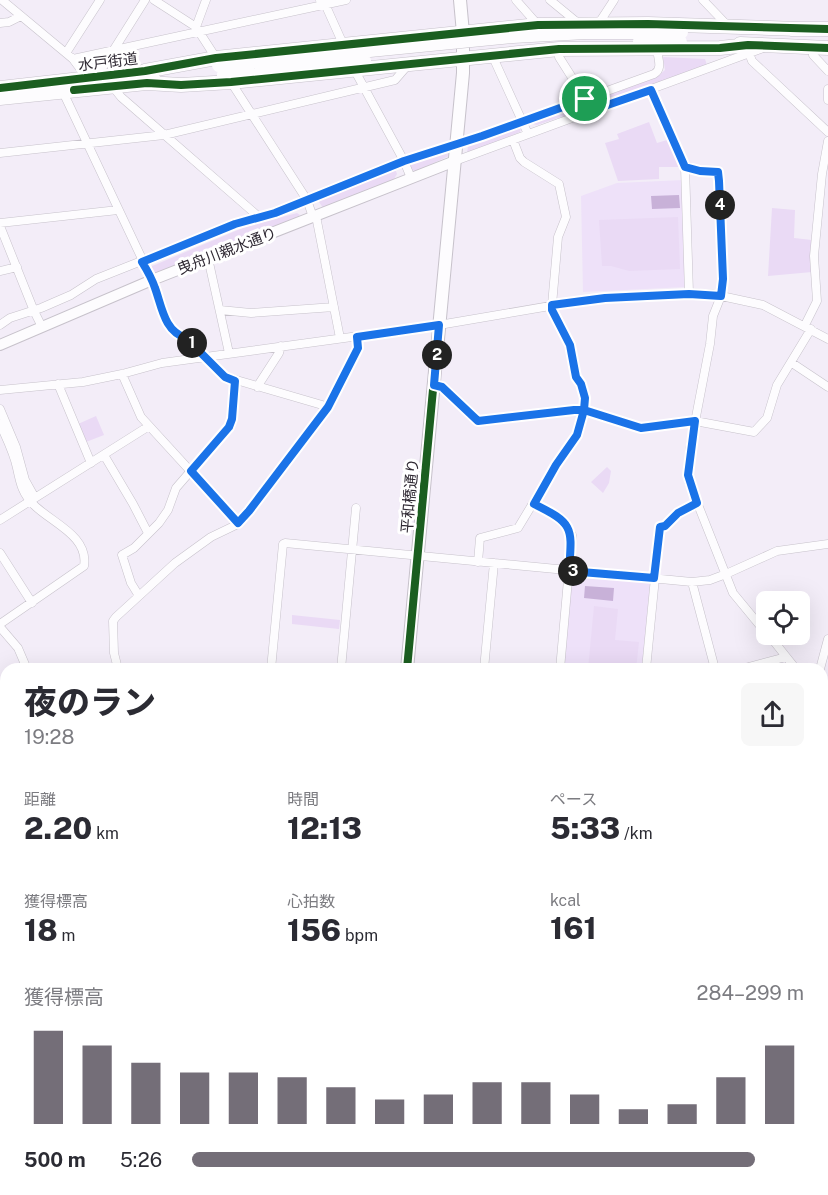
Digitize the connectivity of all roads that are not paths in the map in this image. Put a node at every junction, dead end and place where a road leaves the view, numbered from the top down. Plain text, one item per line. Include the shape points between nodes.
1 (2, 0) edge
2 (100, 0) edge
3 (145, 0) edge
4 (154, 0) edge
5 (206, 0) edge
6 (346, 0) edge
7 (460, 0) edge
8 (516, 0) edge
9 (550, 0) edge
10 (614, 0) edge
11 (703, 0) edge
12 (322, 2) edge
13 (713, 3) edge
14 (21, 16) junction
15 (0, 23) edge
16 (578, 23) junction
17 (599, 23) junction
18 (538, 25) junction
19 (727, 25) junction
20 (197, 29) junction
21 (798, 29) junction
22 (828, 29) edge
23 (463, 33) junction
24 (680, 37) junction
25 (343, 45) junction
26 (813, 47) junction
27 (828, 47) edge
28 (559, 49) junction
29 (749, 49) junction
30 (657, 50) junction
31 (112, 51) junction
32 (66, 53) junction
33 (492, 55) junction
34 (464, 58) junction
35 (73, 59) junction
36 (409, 63) junction
37 (354, 69) junction
38 (222, 70) junction
39 (828, 71) edge
40 (146, 77) junction
41 (92, 78) junction
42 (113, 87) junction
43 (0, 88) edge
44 (362, 88) junction
45 (828, 89) edge
46 (651, 90) junction
47 (63, 92) junction
48 (0, 98) edge
49 (585, 99) junction
50 (828, 100) edge
51 (590, 111) junction
52 (251, 114) junction
53 (522, 122) junction
54 (828, 132) edge
55 (528, 134) junction
56 (164, 135) junction
57 (513, 140) junction
58 (828, 141) edge
59 (457, 143) junction
60 (88, 144) junction
61 (0, 153) edge
62 (404, 161) junction
63 (455, 161) junction
64 (685, 167) junction
65 (825, 174) edge
66 (411, 178) junction
67 (307, 200) junction
68 (118, 210) junction
69 (315, 216) junction
70 (259, 217) junction
71 (0, 224) edge
72 (208, 258) junction
73 (142, 262) junction
74 (17, 267) junction
75 (0, 271) edge
76 (152, 280) junction
77 (689, 294) junction
78 (721, 296) junction
79 (552, 305) junction
80 (334, 307) junction
81 (220, 310) junction
82 (34, 311) junction
83 (0, 325) edge
84 (439, 325) junction
85 (42, 327) junction
86 (808, 327) junction
87 (357, 337) junction
88 (340, 338) junction
89 (828, 339) edge
90 (0, 345) edge
91 (281, 346) junction
92 (229, 353) junction
93 (206, 357) junction
94 (792, 363) junction
95 (122, 374) junction
96 (235, 381) junction
97 (58, 384) junction
98 (434, 385) junction
99 (257, 387) junction
100 (828, 387) edge
101 (0, 390) edge
102 (328, 407) junction
103 (0, 409) edge
104 (584, 410) junction
105 (695, 421) junction
106 (0, 424) edge
107 (149, 426) junction
108 (104, 455) junction
109 (92, 463) junction
110 (191, 471) junction
111 (33, 500) junction
112 (697, 503) junction
113 (534, 504) junction
114 (356, 508) dead end
115 (0, 520) edge
116 (238, 523) junction
117 (148, 533) junction
118 (828, 544) edge
119 (352, 550) junction
120 (0, 554) edge
121 (418, 556) junction
122 (478, 562) junction
123 (494, 563) junction
124 (569, 571) junction
125 (726, 574) junction
126 (654, 578) junction
127 (692, 582) junction
128 (139, 596) junction
129 (32, 603) junction
130 (756, 621) edge
131 (0, 626) edge
132 (828, 639) edge
133 (776, 645) edge
134 (786, 657) junction
135 (24, 663) edge
136 (116, 663) edge
137 (273, 663) edge
138 (342, 663) edge
139 (408, 663) edge
140 (485, 663) edge
141 (561, 663) edge
142 (647, 663) edge
143 (713, 663) edge
144 (764, 663) edge
145 (791, 663) edge
146 (822, 663) edge

1 - 14 street
2 - 32 street
3 - 31 street
4 - 20 street
5 - 20 street
6 - 12 street
7 - 23 main road, 平和橋通り
8 - 18 street
9 - 16 street
10 - 17 street
11 - 13 street
12 - 20 street
12 - 25 street
13 - 19 street
14 - 15 street
14 - 32 street
16 - 17 highway
16 - 18 highway
17 - 19 highway
18 - 23 highway
19 - 21 highway
20 - 31 street
20 - 38 street
21 - 22 highway, 水戸街道
21 - 24 highway, 水戸街道
23 - 25 highway
23 - 34 main road, 平和橋通り
24 - 29 highway, 水戸街道
24 - 38 highway, 水戸街道, bridge via 586,32 513,36
25 - 38 highway
26 - 27 highway, 水戸街道
26 - 29 highway, 水戸街道 via 770,45
26 - 39 street via 813,55
28 - 30 highway
28 - 33 highway
28 - 49 street via 559,57
29 - 30 highway
29 - 46 street
29 - 54 street via 752,61
30 - 49 street via 658,72
31 - 35 street
31 - 41 street
32 - 35 street
33 - 34 highway
33 - 53 street
34 - 36 highway
34 - 59 main road, 平和橋通り
35 - 41 street
36 - 37 highway
36 - 44 street via 395,80
37 - 38 highway
37 - 44 street
38 - 40 highway, 水戸街道
38 - 40 highway via 181,85
38 - 52 street
40 - 41 highway, 水戸街道
40 - 42 highway, 水戸街道
41 - 43 highway, 水戸街道
42 - 47 highway, 水戸街道
42 - 56 street
44 - 52 street
44 - 62 street
45 - 50 street
46 - 51 street
46 - 64 street
47 - 48 highway, 水戸街道
47 - 60 street
49 - 51 street
49 - 53 street
51 - 55 street
52 - 56 street
52 - 67 street
53 - 55 street
53 - 59 street
55 - 57 street
56 - 60 street
56 - 70 street
57 - 63 street
57 - 79 street via 524,162 559,184 566,217 558,237
58 - 65 street
59 - 62 street
59 - 63 main road, 平和橋通り
60 - 61 street
60 - 68 street
62 - 66 street
62 - 67 street
63 - 66 street, 曳舟川親水通り
63 - 84 main road, 平和橋通り
64 - 77 street
64 - 78 street via 718,172
65 - 86 street via 814,255 817,301
66 - 69 street, 曳舟川親水通り
67 - 69 street
67 - 70 street
68 - 71 street
68 - 73 street
69 - 72 street, 曳舟川親水通り
69 - 80 street
70 - 73 street
71 - 74 street
72 - 76 street, 曳舟川親水通り
72 - 81 street
73 - 76 street
73 - 82 street via 96,279
74 - 75 street
74 - 82 street
76 - 85 street, 曳舟川親水通り
76 - 93 street via 170,328
77 - 78 street
77 - 79 street
78 - 86 street via 763,305
78 - 105 street via 713,316
79 - 84 street
79 - 104 street via 570,345 585,398
80 - 81 street via 251,313
80 - 88 street
81 - 92 street
82 - 83 street
82 - 85 street
84 - 87 street
84 - 98 main road, 平和橋通り
85 - 90 street, 曳舟川親水通り
86 - 89 street
86 - 94 street
87 - 88 street
87 - 102 street via 358,348
88 - 91 street
91 - 92 street
91 - 99 street
92 - 93 street
93 - 95 street
93 - 96 street via 225,377
94 - 100 street
94 - 105 street via 777,386 767,418 754,432
95 - 97 street
95 - 107 street
96 - 99 street
96 - 110 street via 229,427
97 - 101 street
97 - 109 street
98 - 104 street via 442,387 478,421
98 - 121 main road, 平和橋通り
99 - 102 street
102 - 116 street
103 - 111 street
104 - 105 street via 641,428
104 - 113 street via 577,435
105 - 112 street via 688,475
106 - 111 street via 17,467 19,483
107 - 108 street
107 - 110 street
108 - 109 street
108 - 117 street
109 - 111 street
110 - 116 street
110 - 117 street via 176,488 168,510
111 - 115 street
111 - 129 street via 82,546 85,563
112 - 125 street
112 - 126 street via 660,527
113 - 122 street via 519,528 480,538
113 - 124 street via 555,514 572,535
114 - 119 street
116 - 128 street via 175,563
117 - 128 street via 122,555
118 - 125 street via 777,551
119 - 121 street
119 - 137 street via 283,544
119 - 138 street
120 - 129 street
121 - 122 street
121 - 139 main road, 平和橋通り
122 - 123 street
123 - 124 street
123 - 140 street
124 - 126 street
124 - 141 street
125 - 127 street
125 - 130 street via 734,594
126 - 127 street
126 - 142 street
127 - 143 street
128 - 136 street via 113,621
129 - 131 street
131 - 135 street
132 - 146 street
133 - 134 street
134 - 144 street
134 - 145 street

